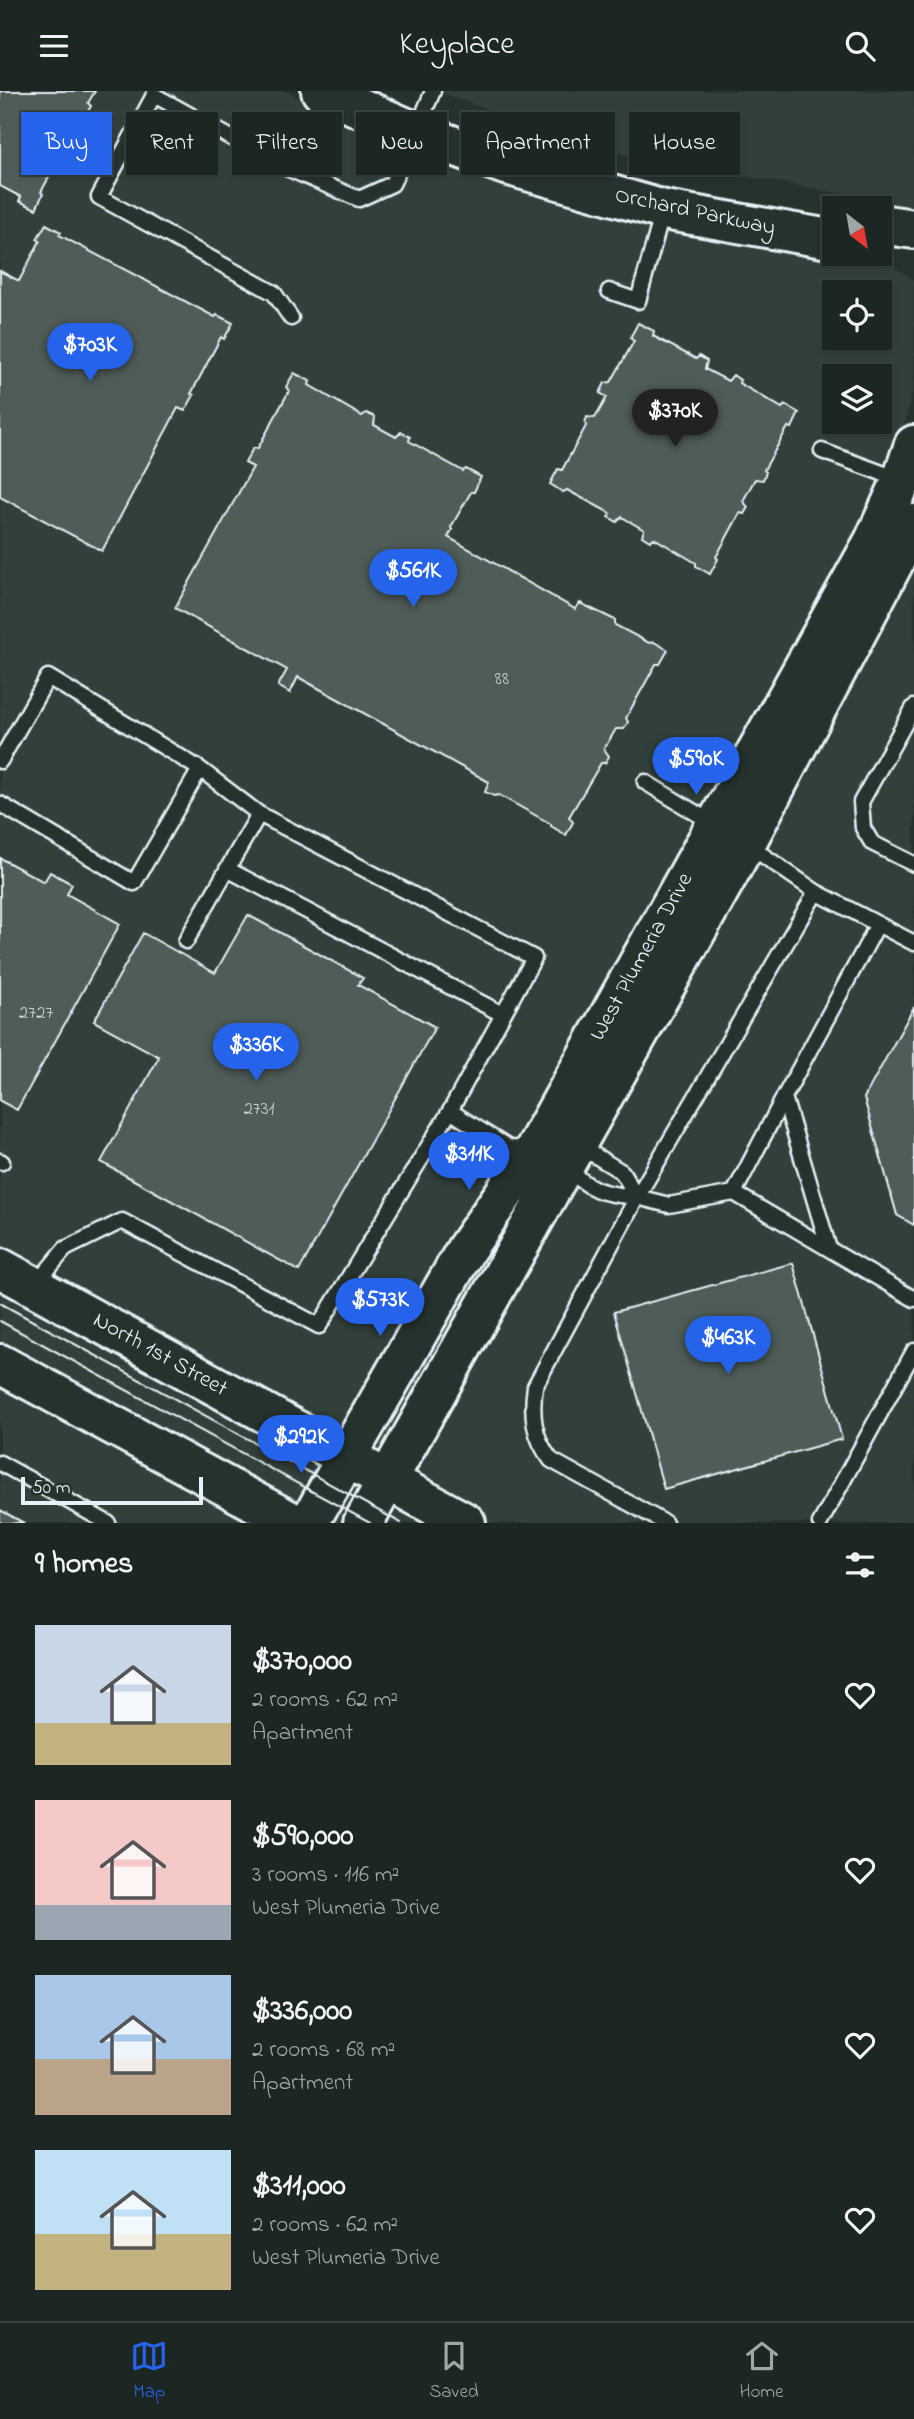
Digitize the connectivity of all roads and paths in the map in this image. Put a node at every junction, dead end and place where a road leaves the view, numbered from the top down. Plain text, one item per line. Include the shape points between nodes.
1 (321, 91) edge
2 (380, 91) edge
3 (155, 93) edge
4 (425, 111) edge
5 (668, 199) junction
6 (822, 215) edge
7 (892, 226) edge
8 (914, 229) edge
9 (822, 237) edge
10 (892, 249) edge
11 (914, 253) edge
12 (609, 291) dead end
13 (291, 318) dead end
14 (822, 450) dead end
15 (910, 469) edge
16 (914, 524) edge
17 (914, 706) edge
18 (0, 761) edge
19 (200, 769) junction
20 (645, 782) dead end
21 (0, 804) edge
22 (259, 814) junction
23 (731, 834) junction
24 (914, 864) edge
25 (228, 869) junction
26 (816, 892) junction
27 (878, 924) junction
28 (186, 941) dead end
29 (914, 943) edge
30 (502, 1014) junction
31 (784, 1097) junction
32 (450, 1111) junction
33 (550, 1157) junction
34 (734, 1193) junction
35 (637, 1197) junction
36 (829, 1249) junction
37 (0, 1268) edge
38 (34, 1286) junction
39 (914, 1299) edge
40 (914, 1351) edge
41 (0, 1364) edge
42 (346, 1457) junction
43 (0, 1463) edge
44 (387, 1479) junction
45 (108, 1523) edge
46 (294, 1523) edge
47 (309, 1523) edge
48 (363, 1523) edge
49 (466, 1523) edge
50 (665, 1523) edge
51 (820, 1523) edge

1 - 4 street, Orchard Parkway
2 - 4 street, Orchard Parkway
3 - 4 lane via 282,166 359,199 393,184
3 - 13 lane via 99,197 274,293
4 - 5 street, Orchard Parkway
5 - 6 street, Orchard Parkway
5 - 9 street, Orchard Parkway
5 - 12 lane via 638,301
7 - 8 street
10 - 11 street
14 - 15 lane
15 - 23 street, West Plumeria Drive
16 - 23 street, West Plumeria Drive
17 - 24 lane via 861,802 863,828 872,843
18 - 19 lane via 48,677
19 - 21 lane via 134,883
19 - 22 lane
20 - 23 lane
22 - 25 lane
22 - 30 lane via 534,958
23 - 26 lane
23 - 33 street, West Plumeria Drive
25 - 28 lane
25 - 30 lane
26 - 27 lane
26 - 35 lane
27 - 29 lane
27 - 31 lane
30 - 32 lane
31 - 34 lane
31 - 36 lane
32 - 33 lane via 509,1147
32 - 38 lane via 319,1326 122,1221 65,1249
33 - 35 lane via 604,1195
33 - 35 lane via 591,1153 622,1172
33 - 42 street, West Plumeria Drive via 466,1248
33 - 44 street, West Plumeria Drive
34 - 35 lane via 669,1205
34 - 36 lane
35 - 50 lane via 535,1386 531,1410 541,1447 551,1460
36 - 39 lane
37 - 38 street, North 1st Street
38 - 42 street, North 1st Street
40 - 51 lane
41 - 46 street
42 - 44 street, North 1st Street
42 - 47 street, West Plumeria Drive
43 - 45 lane
44 - 48 street, West Plumeria Drive
44 - 49 street, North 1st Street

